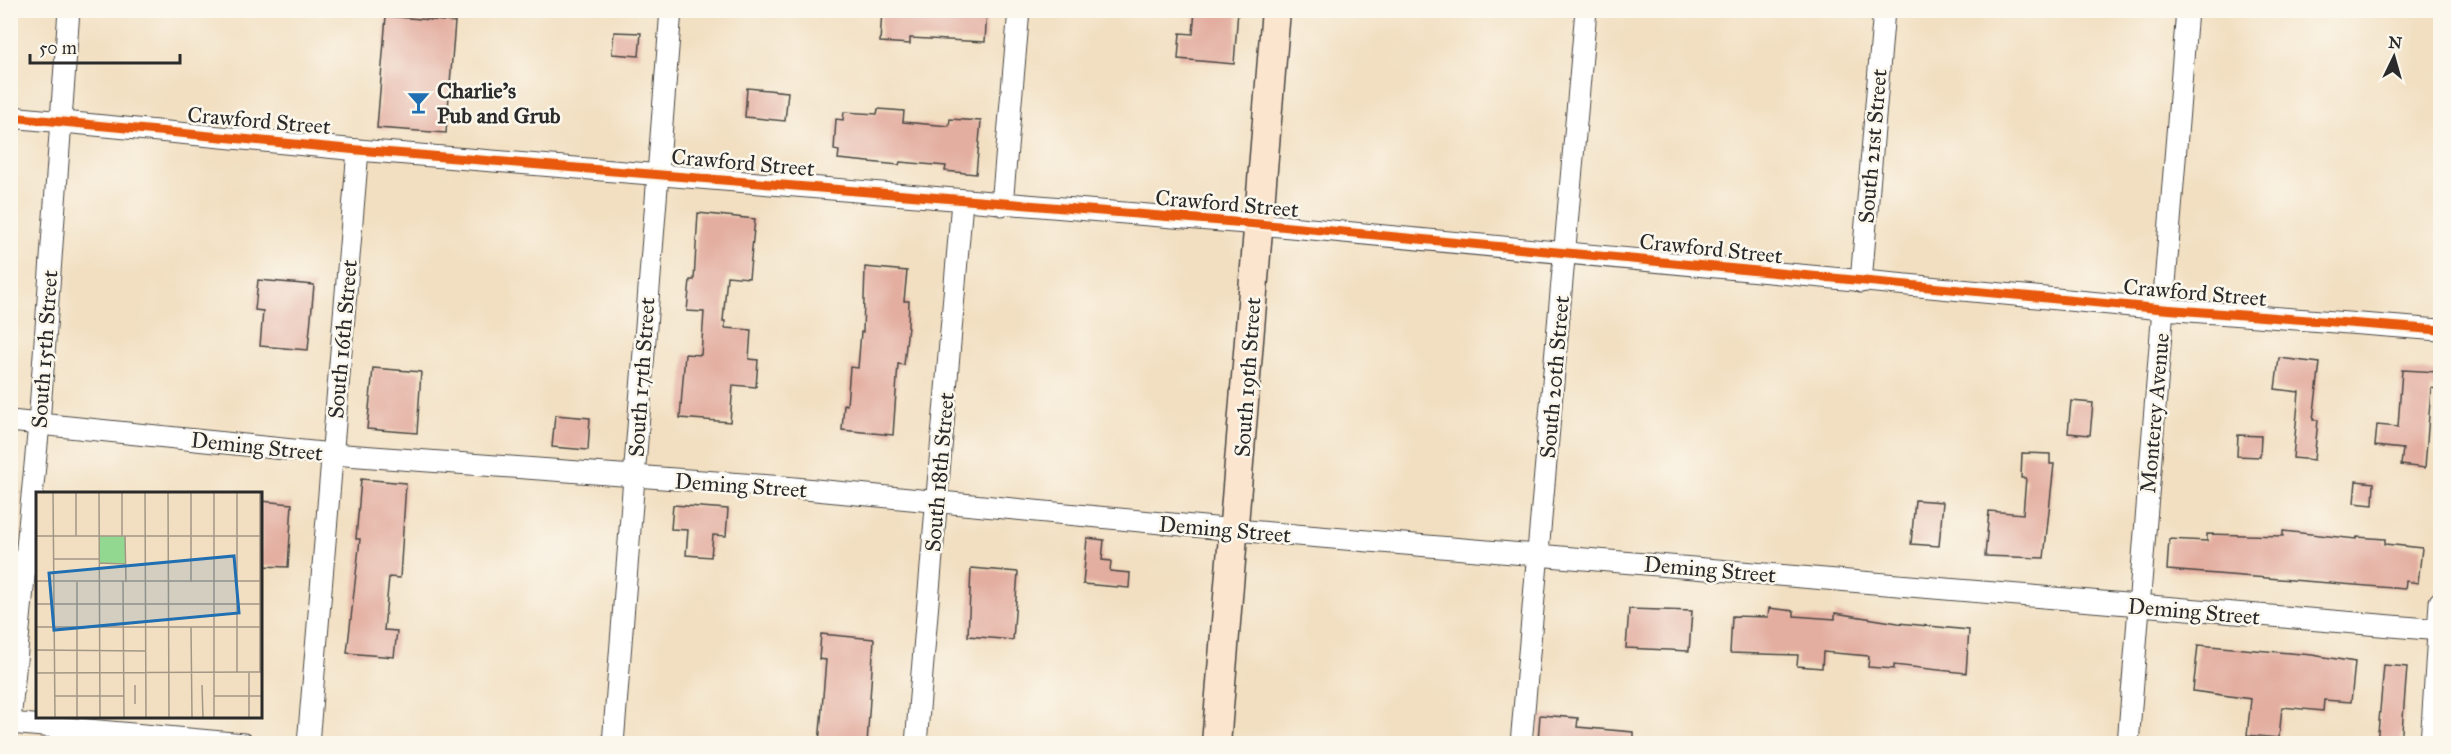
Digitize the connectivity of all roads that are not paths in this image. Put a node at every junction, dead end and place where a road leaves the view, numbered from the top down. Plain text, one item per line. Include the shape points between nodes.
1 (69, 10) edge
2 (672, 10) edge
3 (1019, 10) edge
4 (1276, 10) edge
5 (1586, 10) edge
6 (1884, 10) edge
7 (2187, 10) edge
8 (10, 117) edge
9 (61, 121) junction
10 (358, 150) junction
11 (657, 174) junction
12 (962, 201) junction
13 (1002, 205) junction
14 (1258, 224) junction
15 (1566, 253) junction
16 (1861, 282) junction
17 (2163, 309) junction
18 (2440, 330) edge
19 (10, 422) edge
20 (39, 424) junction
21 (332, 454) junction
22 (633, 477) junction
23 (936, 503) junction
24 (1235, 530) junction
25 (1537, 554) junction
26 (2440, 602) edge
27 (2138, 607) junction
28 (2439, 630) edge
29 (10, 723) edge
30 (244, 744) edge
31 (308, 744) edge
32 (613, 744) edge
33 (916, 744) edge
34 (1216, 744) edge
35 (1521, 744) edge
36 (2128, 744) edge
37 (2431, 744) edge

1 - 9 street, South 15th Street
2 - 11 street, South 17th Street
3 - 13 street
4 - 14 street, South 19th Street
5 - 15 street, South 20th Street
6 - 16 street, South 21st Street
7 - 17 street, Monterey Avenue
8 - 9 street, Crawford Street
9 - 10 street, Crawford Street
9 - 20 street, South 15th Street
10 - 11 street, Crawford Street
10 - 21 street, South 16th Street
11 - 12 street, Crawford Street
11 - 22 street, South 17th Street
12 - 13 street, Crawford Street
12 - 23 street, South 18th Street
13 - 14 street, Crawford Street
14 - 15 street, Crawford Street
14 - 24 street, South 19th Street
15 - 16 street, Crawford Street
15 - 25 street, South 20th Street
16 - 17 street, Crawford Street
17 - 18 street, Crawford Street
17 - 27 street, Monterey Avenue
19 - 20 street, Deming Street
20 - 21 street, Deming Street
20 - 29 street, South 15th Street
21 - 22 street, Deming Street
21 - 31 street, South 16th Street
22 - 23 street, Deming Street
22 - 32 street, South 17th Street
23 - 24 street, Deming Street
23 - 33 street, South 18th Street
24 - 25 street, Deming Street
24 - 34 street, South 19th Street
25 - 27 street, Deming Street
25 - 35 street, South 20th Street
26 - 28 street
27 - 28 street, Deming Street
27 - 36 street, Monterey Avenue
28 - 37 street
29 - 30 street

